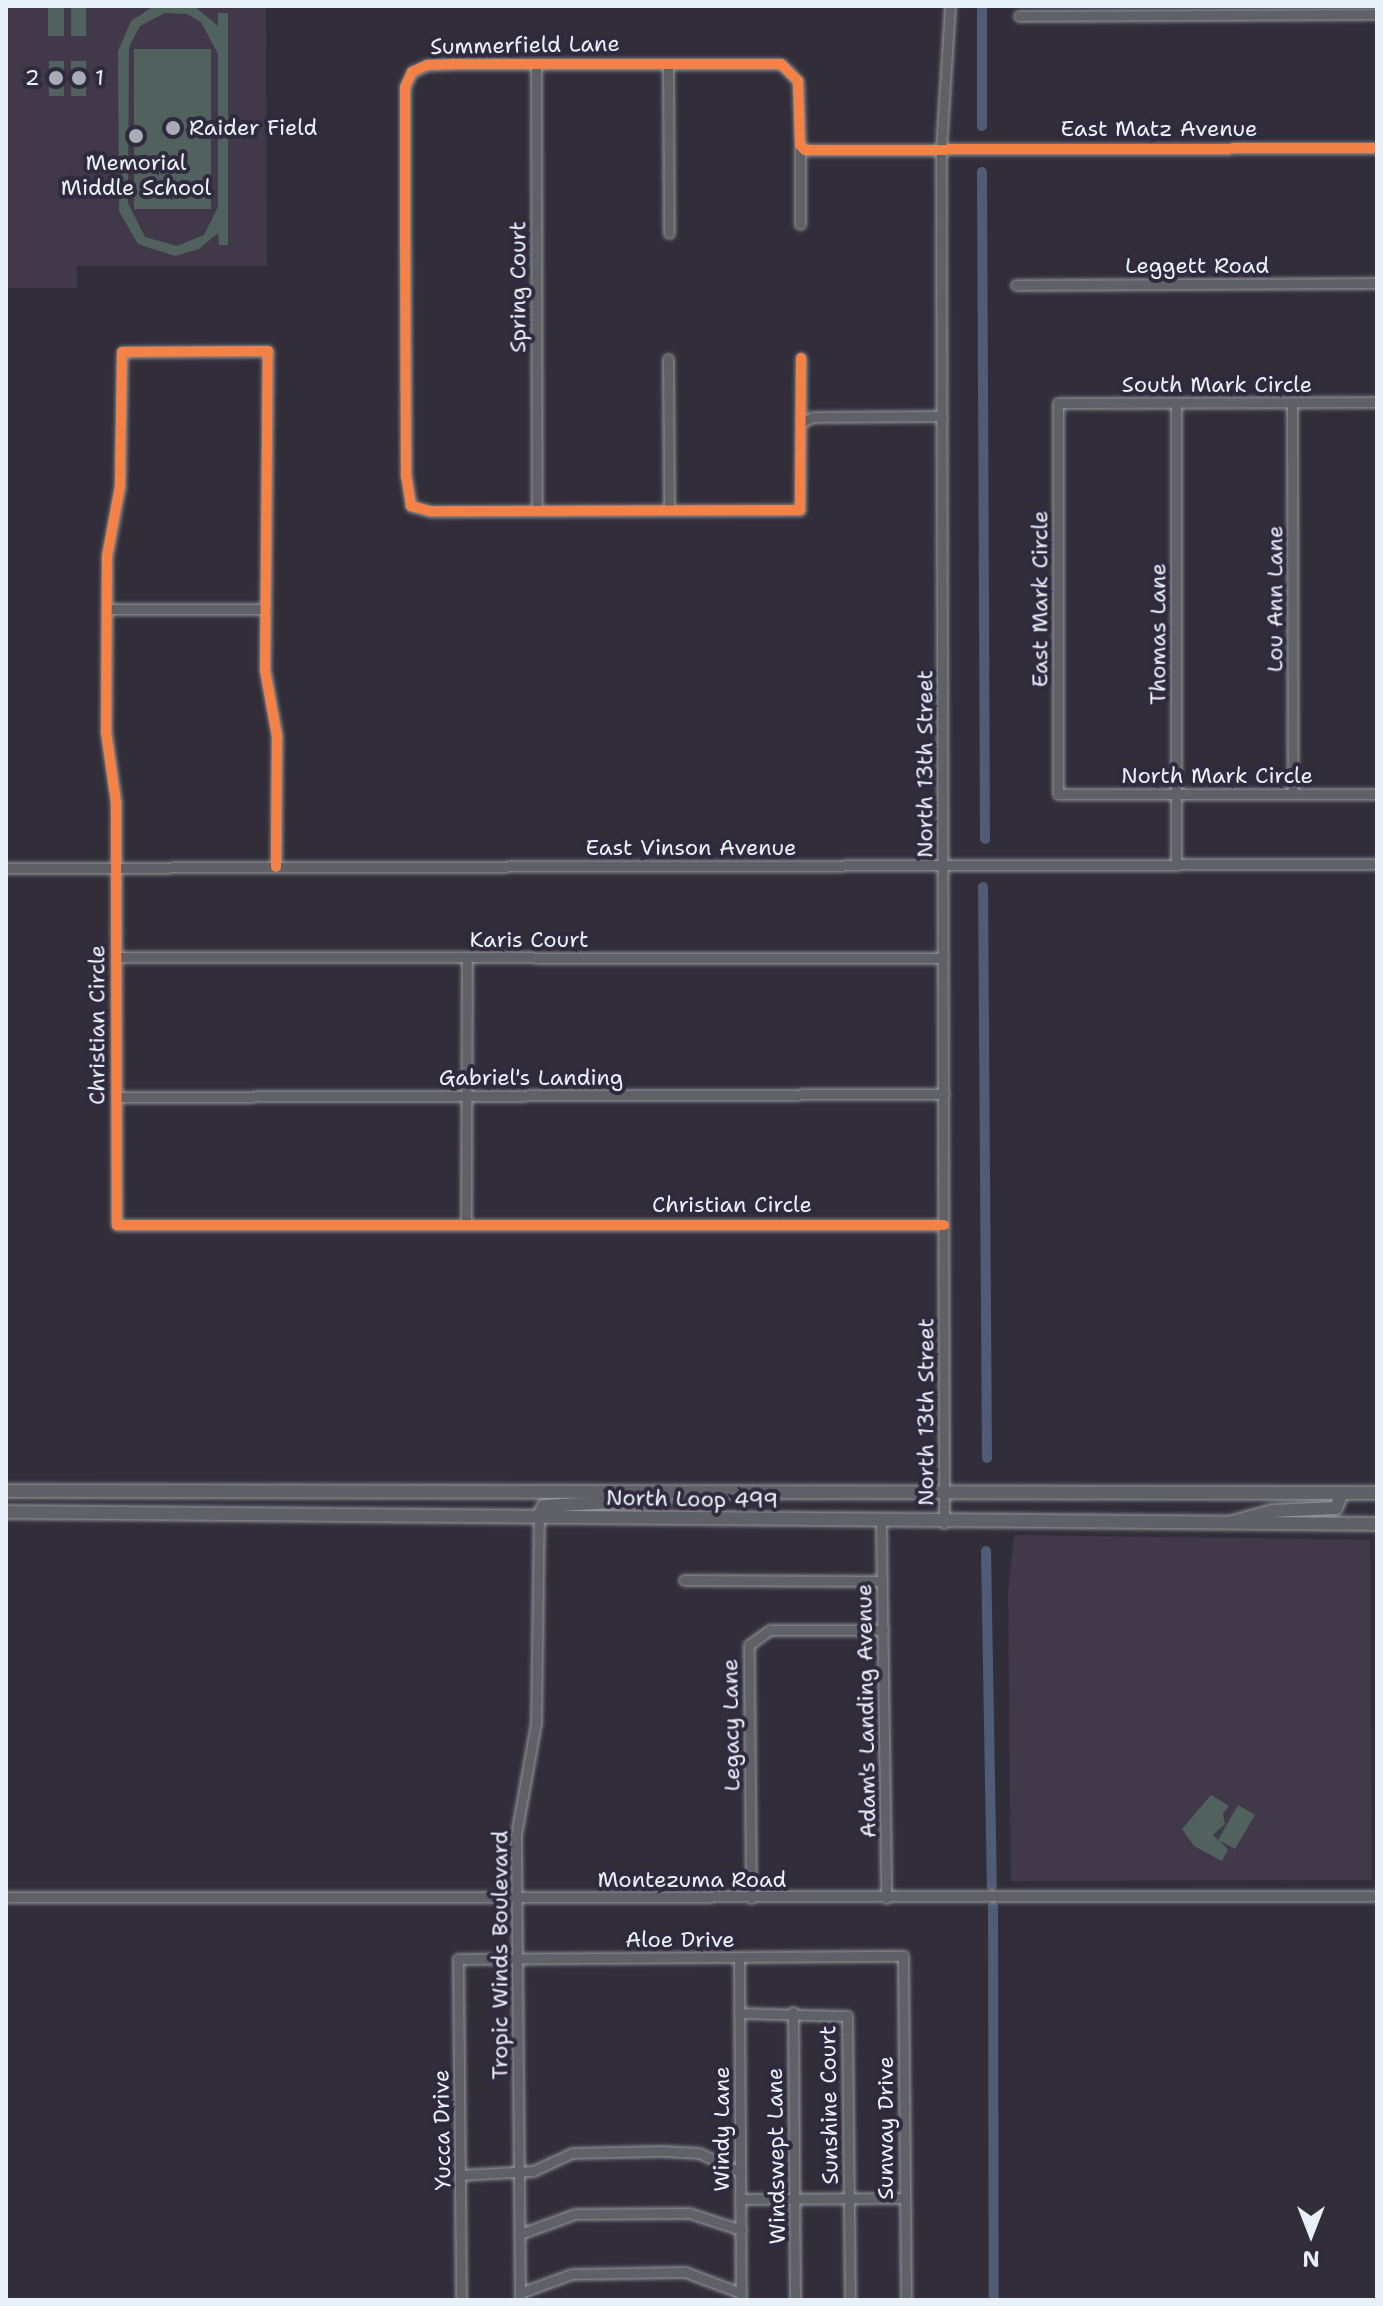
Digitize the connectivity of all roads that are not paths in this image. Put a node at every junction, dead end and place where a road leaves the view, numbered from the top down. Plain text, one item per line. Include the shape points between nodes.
1 (950, 6) edge
2 (1377, 14) edge
3 (1019, 16) dead end
4 (536, 64) junction
5 (668, 64) junction
6 (800, 145) junction
7 (1377, 148) edge
8 (941, 149) junction
9 (800, 224) dead end
10 (669, 233) dead end
11 (1377, 283) edge
12 (1016, 285) dead end
13 (801, 358) dead end
14 (668, 359) dead end
15 (1377, 402) edge
16 (1058, 403) joint
17 (1176, 403) junction
18 (1292, 403) junction
19 (942, 416) junction
20 (802, 422) junction
21 (537, 510) junction
22 (669, 510) junction
23 (107, 609) junction
24 (266, 609) junction
25 (1058, 794) joint
26 (1176, 794) junction
27 (1293, 794) junction
28 (1377, 794) edge
29 (1377, 864) edge
30 (943, 865) junction
31 (1176, 865) junction
32 (276, 867) junction
33 (6, 868) edge
34 (115, 868) junction
35 (116, 957) junction
36 (467, 958) junction
37 (943, 958) junction
38 (944, 1094) junction
39 (118, 1097) junction
40 (466, 1097) junction
41 (466, 1223) junction
42 (944, 1225) junction
43 (6, 1491) edge
44 (944, 1491) junction
45 (697, 1493) junction
46 (1342, 1493) junction
47 (1377, 1493) edge
48 (6, 1512) edge
49 (539, 1515) junction
50 (881, 1523) junction
51 (944, 1523) junction
52 (1226, 1524) junction
53 (1377, 1524) edge
54 (684, 1580) dead end
55 (882, 1581) junction
56 (883, 1630) junction
57 (1377, 1896) edge
58 (6, 1897) edge
59 (516, 1898) junction
60 (751, 1898) junction
61 (886, 1898) junction
62 (903, 1956) joint
63 (739, 1957) junction
64 (458, 1959) joint
65 (517, 1959) junction
66 (793, 2012) junction
67 (739, 2013) junction
68 (520, 2172) junction
69 (740, 2172) junction
70 (460, 2175) junction
71 (795, 2198) junction
72 (849, 2198) junction
73 (905, 2198) junction
74 (740, 2199) junction
75 (741, 2230) junction
76 (520, 2234) junction
77 (520, 2296) edge
78 (741, 2296) edge
79 (461, 2300) edge
80 (795, 2300) edge
81 (850, 2300) edge
82 (906, 2300) edge

1 - 8 street, North 13th Street
2 - 3 street
4 - 5 street, Summerfield Lane
4 - 21 street, Spring Court
4 - 21 street, Summerfield Lane via 427,65 407,79 405,276 408,502 423,511
5 - 6 street, Summerfield Lane via 772,63 789,68 798,81
5 - 10 street
6 - 8 street via 810,150
6 - 9 street
7 - 8 street, East Matz Avenue
8 - 19 street, North 13th Street
11 - 12 street, Leggett Road
13 - 20 street
14 - 22 street
15 - 18 street, South Mark Circle
16 - 17 street, South Mark Circle
16 - 25 street, East Mark Circle
17 - 18 street, South Mark Circle
17 - 26 street, Thomas Lane
18 - 27 street, Lou Ann Lane
19 - 20 street via 813,417
19 - 30 street, North 13th Street
20 - 22 street via 800,510
21 - 22 street
23 - 24 street
23 - 24 street, Christian Circle via 107,556 120,486 122,352 268,351
23 - 34 street, Christian Circle via 106,732 116,802
24 - 32 street via 266,687 277,736
25 - 26 street, North Mark Circle
26 - 27 street, North Mark Circle
26 - 31 street, Thomas Lane
27 - 28 street, North Mark Circle
29 - 31 street, East Vinson Avenue
30 - 31 street, East Vinson Avenue
30 - 32 street, East Vinson Avenue
30 - 37 street, North 13th Street
32 - 34 street, East Vinson Avenue
33 - 34 street, East Vinson Avenue
34 - 35 street, Christian Circle
35 - 36 street, Karis Court
35 - 39 street, Christian Circle
36 - 37 street, Karis Court
36 - 40 street
37 - 38 street, North 13th Street
38 - 40 street, Gabriel's Landing
38 - 42 street, North 13th Street
39 - 40 street, Gabriel's Landing
39 - 41 street, Christian Circle via 117,1225
40 - 41 street
41 - 42 street, Christian Circle
42 - 44 street, North 13th Street
43 - 45 main road, North Loop 499
44 - 45 main road, North Loop 499
44 - 46 main road, North Loop 499
44 - 51 street, North 13th Street
45 - 49 main road via 643,1504 544,1506
46 - 47 main road, North Loop 499
46 - 52 main road via 1336,1508 1273,1511
48 - 49 main road, North Loop 499
49 - 50 main road, North Loop 499
49 - 59 street, Tropic Winds Boulevard via 536,1723 519,1810
50 - 51 main road, North Loop 499
50 - 55 street, Adam's Landing Avenue
51 - 52 main road, North Loop 499
52 - 53 main road, North Loop 499
54 - 55 street
55 - 56 street, Adam's Landing Avenue
56 - 60 street, Legacy Lane via 770,1630 749,1645
56 - 61 street, Adam's Landing Avenue
57 - 61 street, Montezuma Road
58 - 59 street, Montezuma Road
59 - 60 street, Montezuma Road
59 - 65 street, Tropic Winds Boulevard
60 - 61 street, Montezuma Road
62 - 63 street, Aloe Drive
62 - 73 street, Sunway Drive
63 - 65 street, Aloe Drive
63 - 67 street, Windy Lane
64 - 65 street, Aloe Drive
64 - 70 street, Yucca Drive
65 - 68 street, Tropic Winds Boulevard
66 - 67 street, Sunshine Court
66 - 71 street, Windswept Lane
66 - 72 street, Sunshine Court via 847,2016
67 - 69 street, Windy Lane
68 - 69 street via 572,2153 662,2151 699,2153
68 - 70 street
68 - 76 street, Tropic Winds Boulevard
69 - 74 street, Windy Lane
70 - 79 street, Yucca Drive
71 - 72 street
71 - 74 street
71 - 80 street, Windswept Lane
72 - 73 street
72 - 81 street, Sunshine Court
73 - 82 street, Sunway Drive
74 - 75 street, Windy Lane
75 - 76 street via 689,2213 590,2213 567,2215
75 - 78 street, Windy Lane
76 - 77 street, Tropic Winds Boulevard
77 - 78 street via 572,2274 685,2272

